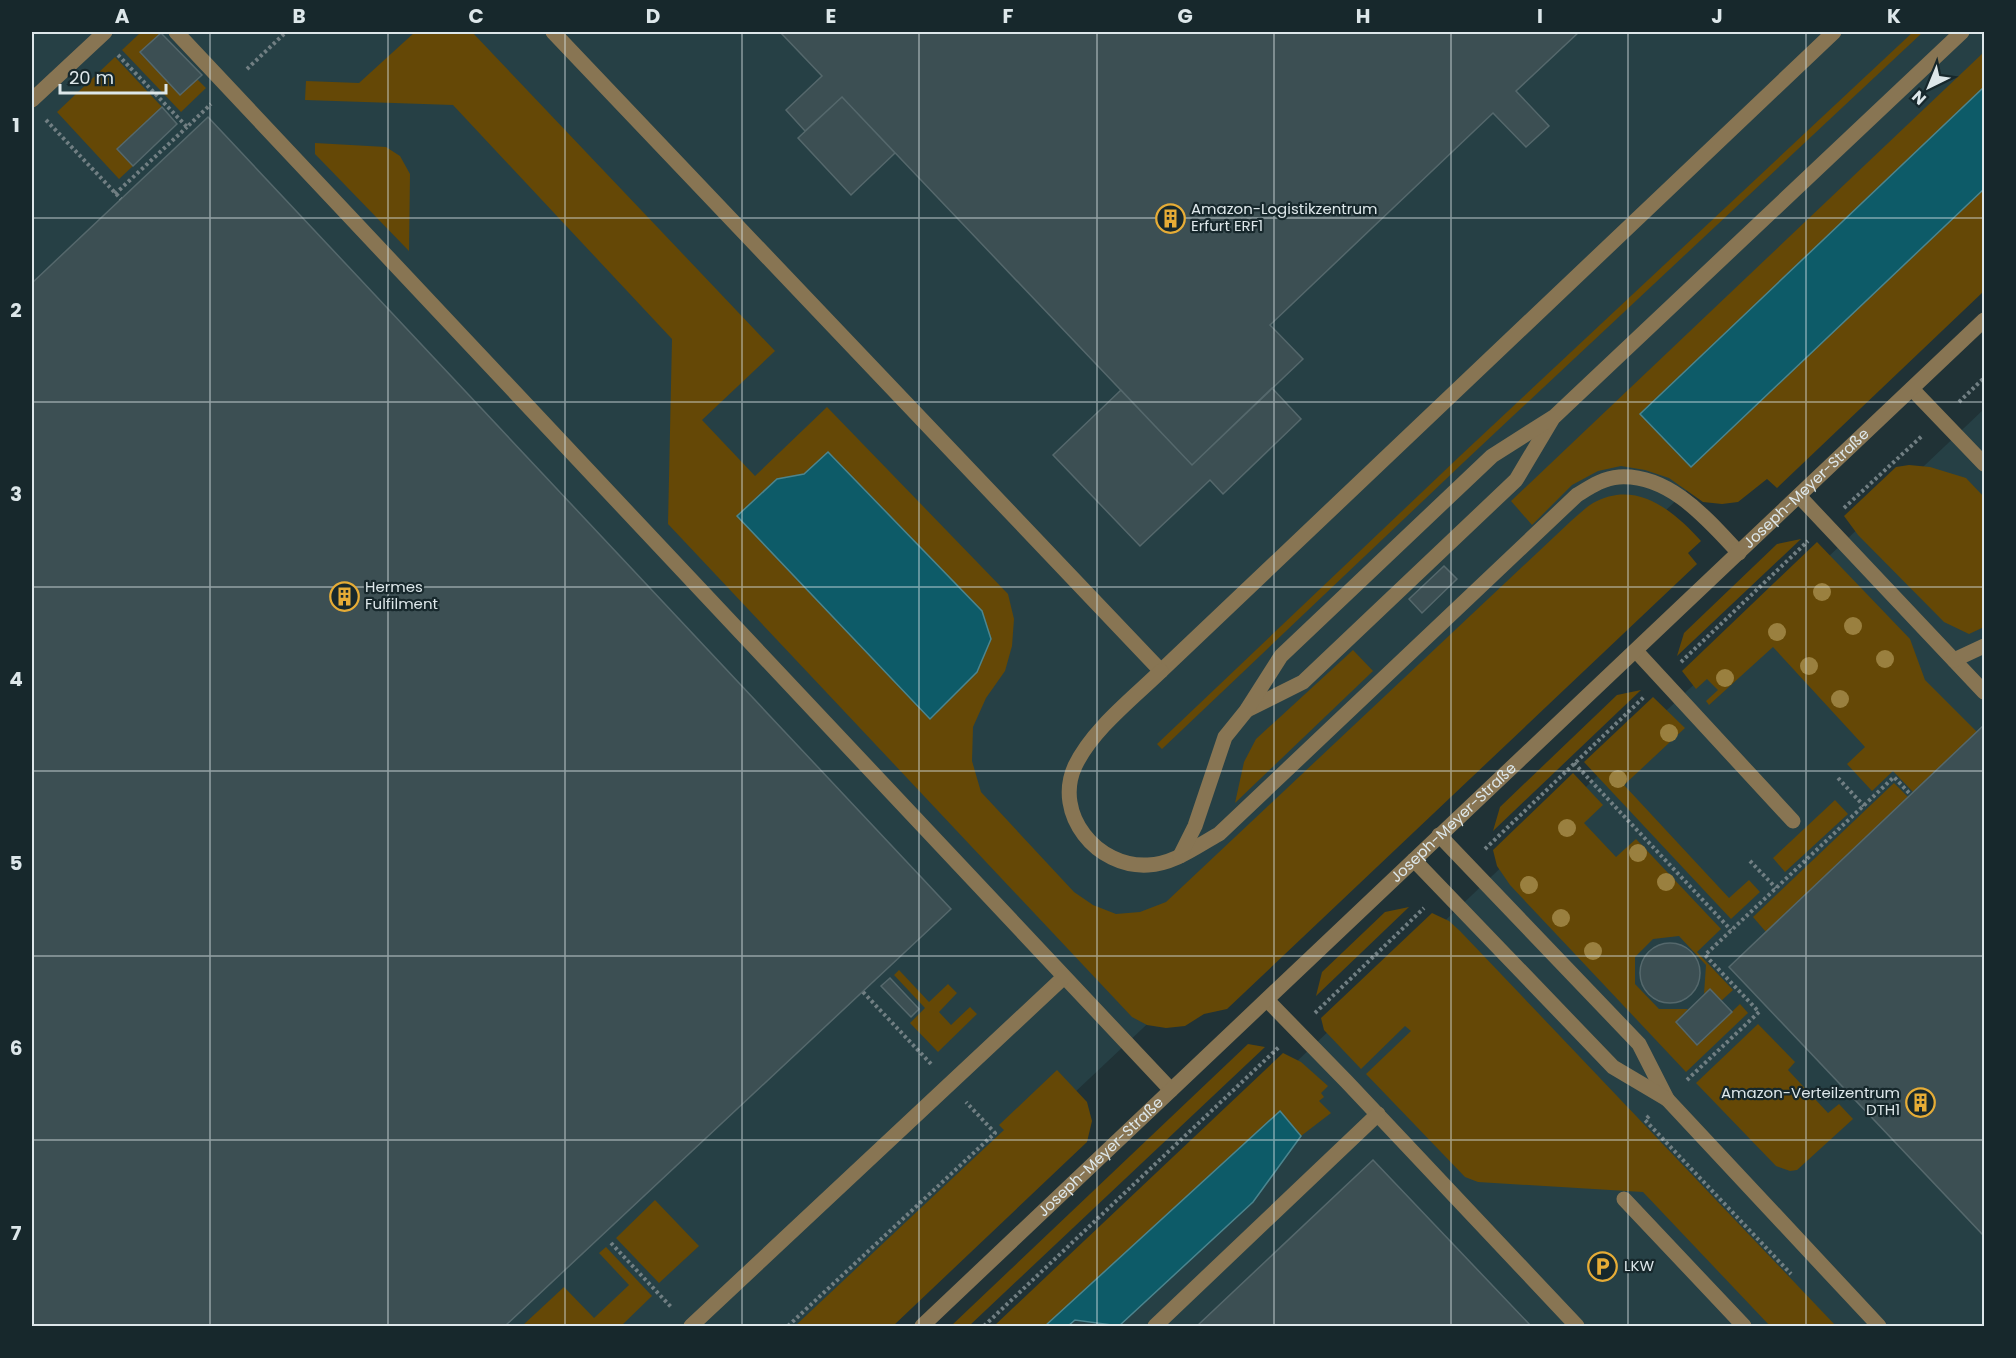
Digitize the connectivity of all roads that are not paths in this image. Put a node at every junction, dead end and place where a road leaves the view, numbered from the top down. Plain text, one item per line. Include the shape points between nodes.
1 (105, 32) edge
2 (176, 32) edge
3 (553, 32) edge
4 (1834, 32) edge
5 (1962, 32) edge
6 (32, 100) edge
7 (1984, 320) edge
8 (1912, 389) junction
9 (1555, 416) junction
10 (1984, 464) edge
11 (1799, 496) junction
12 (1739, 554) junction
13 (1984, 646) edge
14 (1636, 651) junction
15 (1954, 660) junction
16 (1161, 671) junction
17 (1984, 692) edge
18 (1246, 711) junction
19 (1793, 821) dead end
20 (1439, 835) junction
21 (1180, 856) junction
22 (1414, 860) junction
23 (1064, 977) junction
24 (1267, 1000) junction
25 (1171, 1090) junction
26 (1667, 1099) junction
27 (1378, 1114) junction
28 (1624, 1199) dead end
29 (691, 1326) edge
30 (922, 1326) edge
31 (1155, 1326) edge
32 (1577, 1326) edge
33 (1744, 1326) edge
34 (1879, 1326) edge

1 - 6 street
2 - 23 street
3 - 16 street
4 - 16 street
5 - 9 street
7 - 8 street, Joseph-Meyer-Straße
8 - 10 street
8 - 11 street, Joseph-Meyer-Straße
9 - 18 street via 1492,456 1281,656
9 - 18 street via 1516,480 1303,682
11 - 12 street, Joseph-Meyer-Straße
11 - 15 street
12 - 14 street, Joseph-Meyer-Straße
12 - 21 street via 1684,499 1663,487 1619,477 1598,482 1577,495 1219,834
13 - 15 street
14 - 19 street
14 - 20 street, Joseph-Meyer-Straße
15 - 17 street
16 - 21 street via 1083,752 1074,767 1069,804 1088,841 1109,856 1147,865
18 - 21 street via 1226,737 1196,826
20 - 22 street, Joseph-Meyer-Straße
20 - 26 street via 1639,1044
22 - 24 street, Joseph-Meyer-Straße
22 - 26 street via 1613,1067
23 - 25 street
23 - 29 street
24 - 25 street, Joseph-Meyer-Straße
24 - 27 street
25 - 30 street, Joseph-Meyer-Straße
26 - 34 street
27 - 31 street
27 - 32 street
28 - 33 street

